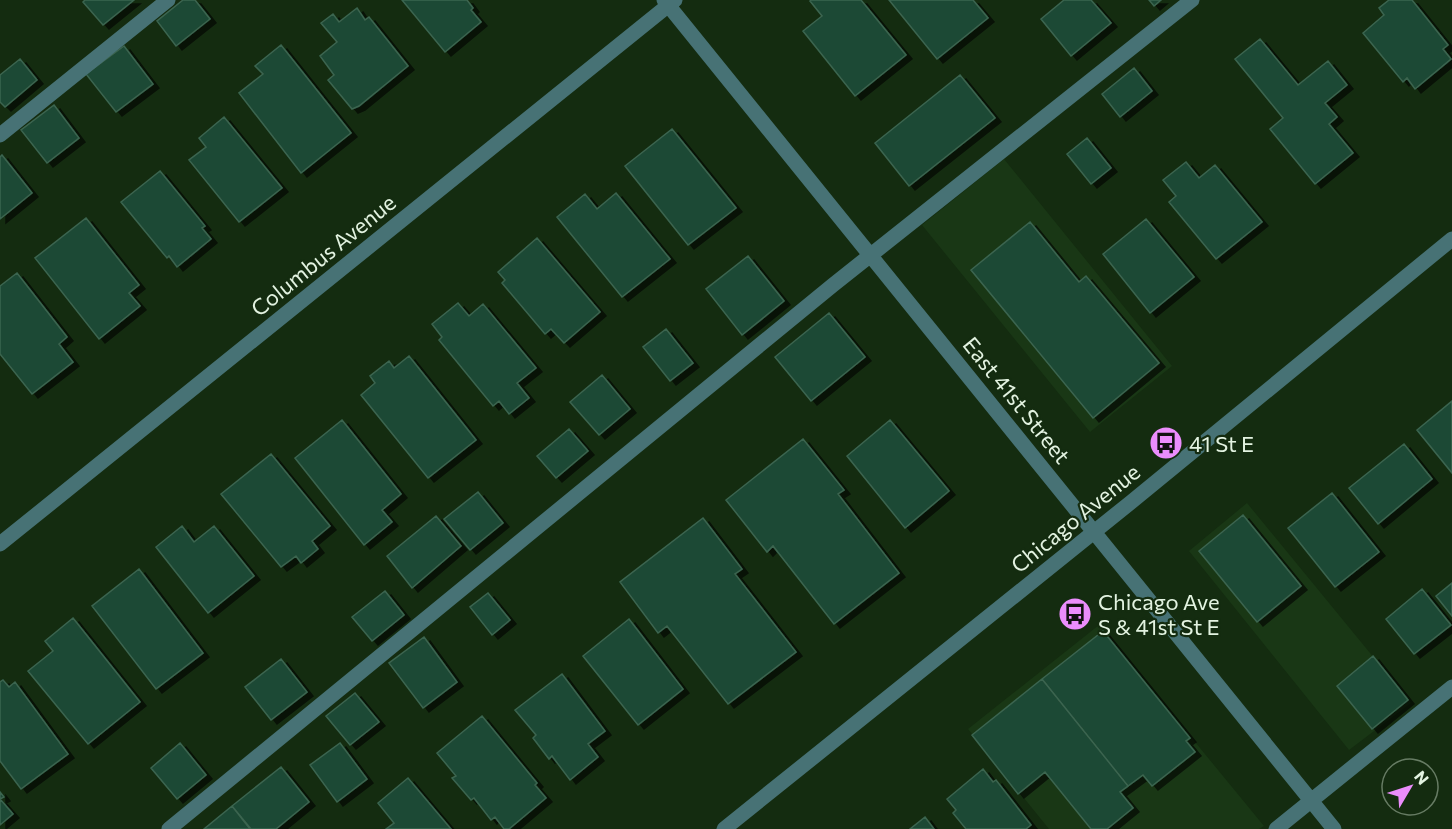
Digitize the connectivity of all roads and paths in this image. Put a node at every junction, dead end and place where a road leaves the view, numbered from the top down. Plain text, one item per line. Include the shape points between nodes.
1 (168, 0) edge
2 (1192, 0) edge
3 (669, 2) edge
4 (0, 135) edge
5 (1452, 239) edge
6 (870, 255) junction
7 (1094, 532) junction
8 (0, 544) edge
9 (1452, 687) edge
10 (1311, 800) junction
11 (169, 829) edge
12 (724, 829) edge
13 (1276, 829) edge
14 (1334, 829) edge

1 - 4 street
2 - 6 street
3 - 6 street, East 41st Street
3 - 8 street, Columbus Avenue
5 - 7 street, Chicago Avenue
6 - 7 street, East 41st Street
6 - 11 street
7 - 10 street, East 41st Street
7 - 12 street, Chicago Avenue
9 - 10 street
10 - 13 street
10 - 14 street, East 41st Street

